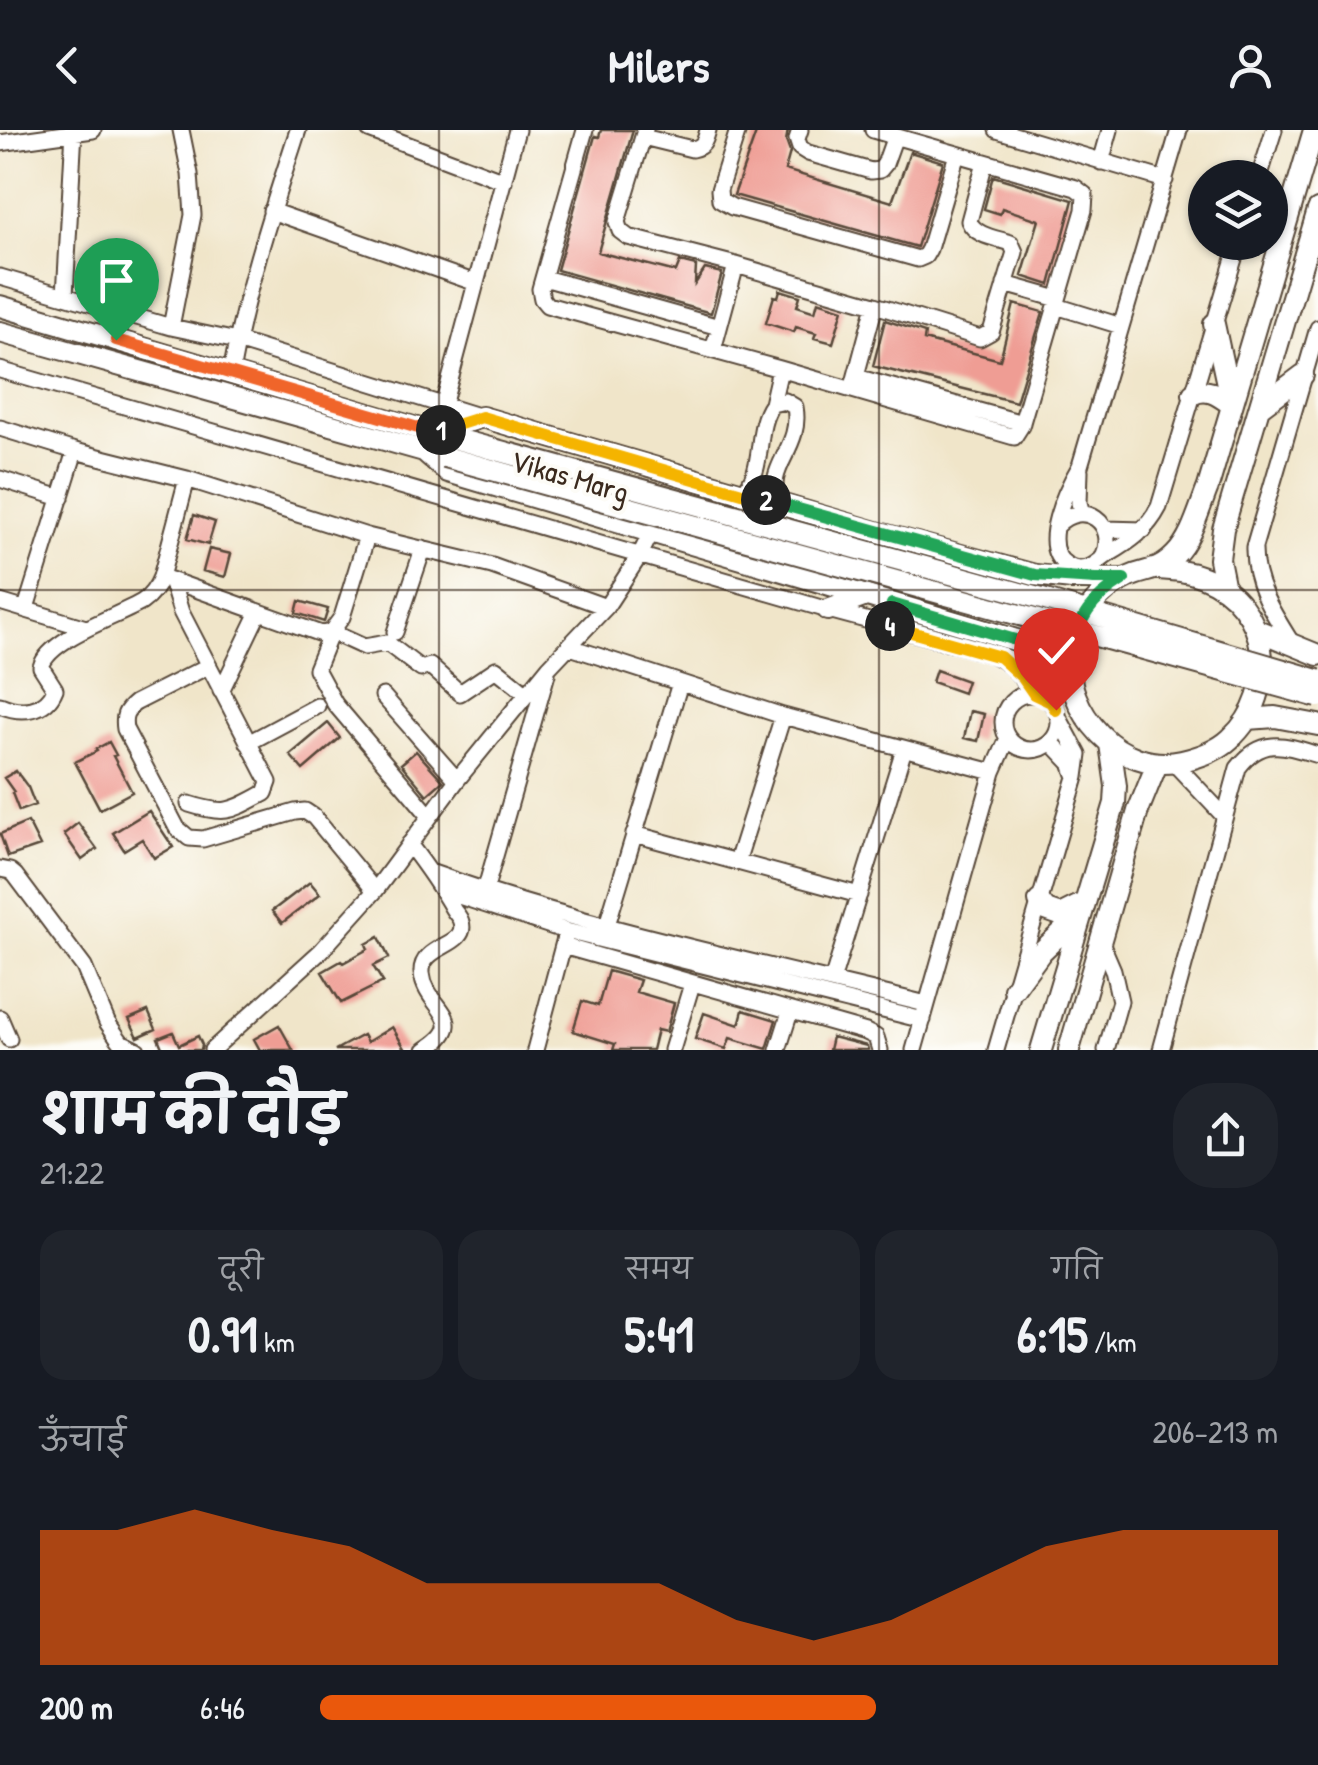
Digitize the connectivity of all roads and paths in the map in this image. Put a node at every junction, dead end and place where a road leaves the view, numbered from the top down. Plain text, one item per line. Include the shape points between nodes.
1 (93, 130) edge
2 (181, 130) edge
3 (298, 130) edge
4 (369, 130) edge
5 (518, 130) edge
6 (584, 130) edge
7 (708, 130) edge
8 (738, 130) edge
9 (800, 130) edge
10 (873, 130) edge
11 (997, 130) edge
12 (1110, 130) edge
13 (1180, 130) edge
14 (1274, 130) edge
15 (1314, 130) edge
16 (74, 132) edge
17 (644, 133) edge
18 (894, 136) junction
19 (0, 143) edge
20 (957, 154) junction
21 (1265, 160) edge
22 (985, 162) junction
23 (1101, 162) junction
24 (1164, 180) junction
25 (504, 181) junction
26 (1318, 210) edge
27 (271, 212) junction
28 (1234, 260) edge
29 (736, 266) junction
30 (0, 277) edge
31 (544, 278) junction
32 (476, 283) junction
33 (1005, 284) junction
34 (1268, 287) junction
35 (1293, 294) junction
36 (65, 296) junction
37 (1057, 302) junction
38 (875, 305) junction
39 (0, 306) edge
40 (1214, 324) junction
41 (1122, 326) junction
42 (171, 327) junction
43 (719, 327) junction
44 (1318, 328) edge
45 (0, 332) edge
46 (236, 341) junction
47 (712, 350) junction
48 (780, 368) junction
49 (0, 370) edge
50 (231, 374) junction
51 (1304, 374) junction
52 (808, 378) junction
53 (854, 384) junction
54 (1194, 394) junction
55 (772, 404) junction
56 (1232, 404) junction
57 (443, 406) junction
58 (795, 407) junction
59 (1259, 408) junction
60 (482, 417) junction
61 (0, 428) edge
62 (428, 442) junction
63 (449, 448) junction
64 (75, 450) junction
65 (1080, 466) junction
66 (187, 479) junction
67 (0, 480) edge
68 (749, 484) junction
69 (776, 491) junction
70 (61, 498) junction
71 (1082, 513) junction
72 (1058, 525) junction
73 (1105, 529) junction
74 (1144, 530) junction
75 (652, 531) junction
76 (366, 536) junction
77 (422, 549) junction
78 (640, 555) junction
79 (1062, 561) junction
80 (1108, 570) junction
81 (1158, 570) junction
82 (1042, 576) junction
83 (166, 578) junction
84 (1225, 588) junction
85 (866, 596) junction
86 (0, 602) edge
87 (892, 604) junction
88 (606, 607) junction
89 (26, 608) junction
90 (828, 610) junction
91 (259, 612) junction
92 (886, 625) junction
93 (86, 628) junction
94 (1256, 630) junction
95 (330, 632) junction
96 (395, 632) dead end
97 (1293, 645) junction
98 (570, 647) junction
99 (1070, 656) junction
100 (1318, 656) edge
101 (208, 666) junction
102 (549, 667) junction
103 (1318, 680) edge
104 (680, 684) junction
105 (221, 690) junction
106 (527, 694) junction
107 (1034, 694) junction
108 (383, 696) dead end
109 (1318, 697) edge
110 (0, 705) edge
111 (317, 706) dead end
112 (783, 716) junction
113 (1059, 718) junction
114 (1248, 719) junction
115 (1318, 725) edge
116 (1008, 738) junction
117 (1051, 742) junction
118 (248, 743) junction
119 (1110, 744) junction
120 (904, 749) junction
121 (1318, 756) edge
122 (1165, 763) junction
123 (993, 772) junction
124 (1076, 776) junction
125 (457, 780) junction
126 (189, 804) dead end
127 (430, 815) junction
128 (1224, 816) junction
129 (634, 834) junction
130 (410, 844) junction
131 (737, 862) junction
132 (0, 870) edge
133 (430, 872) junction
134 (375, 891) junction
135 (444, 891) junction
136 (484, 891) junction
137 (858, 895) junction
138 (1040, 901) junction
139 (1083, 908) junction
140 (607, 925) junction
141 (566, 930) junction
142 (1101, 942) junction
143 (832, 981) junction
144 (692, 984) junction
145 (1014, 989) junction
146 (790, 1012) junction
147 (924, 1012) junction
148 (0, 1018) edge
149 (9, 1039) dead end
150 (137, 1050) edge
151 (212, 1050) edge
152 (425, 1050) edge
153 (536, 1050) edge
154 (672, 1050) edge
155 (778, 1050) edge
156 (880, 1050) edge
157 (914, 1050) edge
158 (996, 1050) edge
159 (1040, 1050) edge
160 (1070, 1050) edge
161 (1106, 1050) edge
162 (1161, 1050) edge

1 - 16 street
2 - 42 street via 193,215
3 - 27 street
4 - 25 street
5 - 25 street
6 - 31 street
7 - 17 street via 704,143 692,149
8 - 20 street via 720,200 918,258 929,249
9 - 18 street via 800,148 871,171 885,164
10 - 18 street
11 - 23 street
12 - 23 street
13 - 24 street
14 - 21 street
15 - 34 main road
16 - 19 street
16 - 36 street
17 - 29 street via 617,222 620,231
18 - 20 street
20 - 22 street
22 - 33 street via 969,221 976,232 1014,247
22 - 37 street via 1085,195
23 - 24 street
24 - 41 street
25 - 32 street
26 - 35 main road
27 - 32 street
27 - 46 street
28 - 40 street
29 - 38 street
29 - 43 street
30 - 36 street
31 - 43 street
31 - 47 street via 540,289 547,306
32 - 57 street
33 - 37 street
33 - 38 street via 991,332 980,338
34 - 35 main road
34 - 56 main road
35 - 59 main road
36 - 42 street
37 - 41 street
37 - 53 street via 1022,423 1009,438
38 - 53 street
39 - 50 main road, Vikas Marg
40 - 54 street
40 - 56 main road
41 - 65 street
42 - 46 street
43 - 47 street
44 - 51 street
45 - 62 main road, Vikas Marg
46 - 50 street
46 - 57 street
47 - 48 street
48 - 52 street
48 - 55 street
49 - 78 street
50 - 62 main road, Vikas Marg
51 - 59 main road
51 - 97 street via 1254,547 1254,566
52 - 53 street
52 - 58 street
54 - 56 main road via 1212,392
54 - 74 street via 1159,507
55 - 58 street
55 - 68 street
56 - 81 main road via 1194,524 1179,552
57 - 60 street
58 - 69 street via 796,434
59 - 84 main road via 1223,529 1219,559
60 - 62 main road
60 - 68 main road
61 - 64 street
62 - 63 main road
62 - 75 main road, Vikas Marg via 448,472
63 - 103 main road, bridge via 1042,599
63 - 109 main road, bridge
64 - 66 street
64 - 70 street
65 - 71 street
65 - 72 street
66 - 76 street
66 - 83 street
67 - 70 street
68 - 69 main road
69 - 82 main road via 902,539
70 - 89 street
71 - 72 street
71 - 73 street
72 - 79 street via 1052,543
73 - 74 street
73 - 80 street
74 - 80 street
75 - 78 street
75 - 85 main road, Vikas Marg
76 - 77 street
76 - 95 street via 342,616
77 - 88 street
77 - 96 street
78 - 88 street
78 - 90 street
79 - 80 street
79 - 82 street
80 - 81 main road
80 - 82 main road
80 - 99 main road via 1104,592 1087,610
81 - 84 main road via 1182,570
83 - 91 street
83 - 93 street via 144,600
83 - 101 street
84 - 94 main road
85 - 87 main road, Vikas Marg
85 - 90 main road
86 - 89 street
87 - 92 main road
87 - 99 main road, Vikas Marg
88 - 98 street
89 - 93 street
90 - 92 street
91 - 95 street
91 - 105 street
92 - 107 street via 1000,657
93 - 110 street via 44,658 41,667 55,689 48,701 18,711
94 - 97 main road
94 - 114 main road via 1263,676
95 - 106 street via 364,648 387,643 422,669 430,666 460,693 496,669
95 - 127 street via 316,669 335,704
97 - 100 main road
98 - 102 street
98 - 104 street
99 - 119 main road via 1072,689 1086,720
101 - 105 street
101 - 134 street via 136,704 124,718 177,828 203,839 305,811
102 - 106 street
102 - 136 street
104 - 112 street
104 - 129 street
105 - 118 street
106 - 125 street
107 - 113 street via 1051,702
107 - 116 street via 1016,698 1005,712
108 - 125 street
111 - 118 street
112 - 120 street
112 - 131 street
113 - 117 street
113 - 124 street via 1079,755
114 - 115 main road
114 - 122 main road via 1203,756
116 - 117 street via 1032,750
116 - 123 street
117 - 124 street
118 - 126 street via 269,782 266,793 230,811
119 - 122 main road
119 - 139 main road via 1115,803
120 - 123 street
120 - 137 street
121 - 128 street via 1285,745 1248,755
122 - 128 street
122 - 142 main road via 1138,811
123 - 147 street
124 - 138 street
125 - 127 street
127 - 130 street
128 - 162 street
129 - 131 street
129 - 140 street
130 - 133 street
130 - 134 street
131 - 137 street
132 - 150 street via 15,875 74,952 108,1022 121,1042
133 - 135 street
133 - 136 street
134 - 151 street via 321,951
135 - 141 street
135 - 152 street via 462,923 456,940 422,967 448,1030
136 - 141 street
137 - 143 street
138 - 139 main road via 1060,915
138 - 145 street
139 - 145 main road
139 - 159 main road
140 - 141 street
140 - 143 street
141 - 144 street
141 - 147 street
141 - 153 street
142 - 160 main road
142 - 161 street via 1120,1002
143 - 147 street
144 - 146 street
144 - 154 street
145 - 158 street
146 - 155 street
146 - 156 street via 866,1032
147 - 157 street
148 - 149 street

